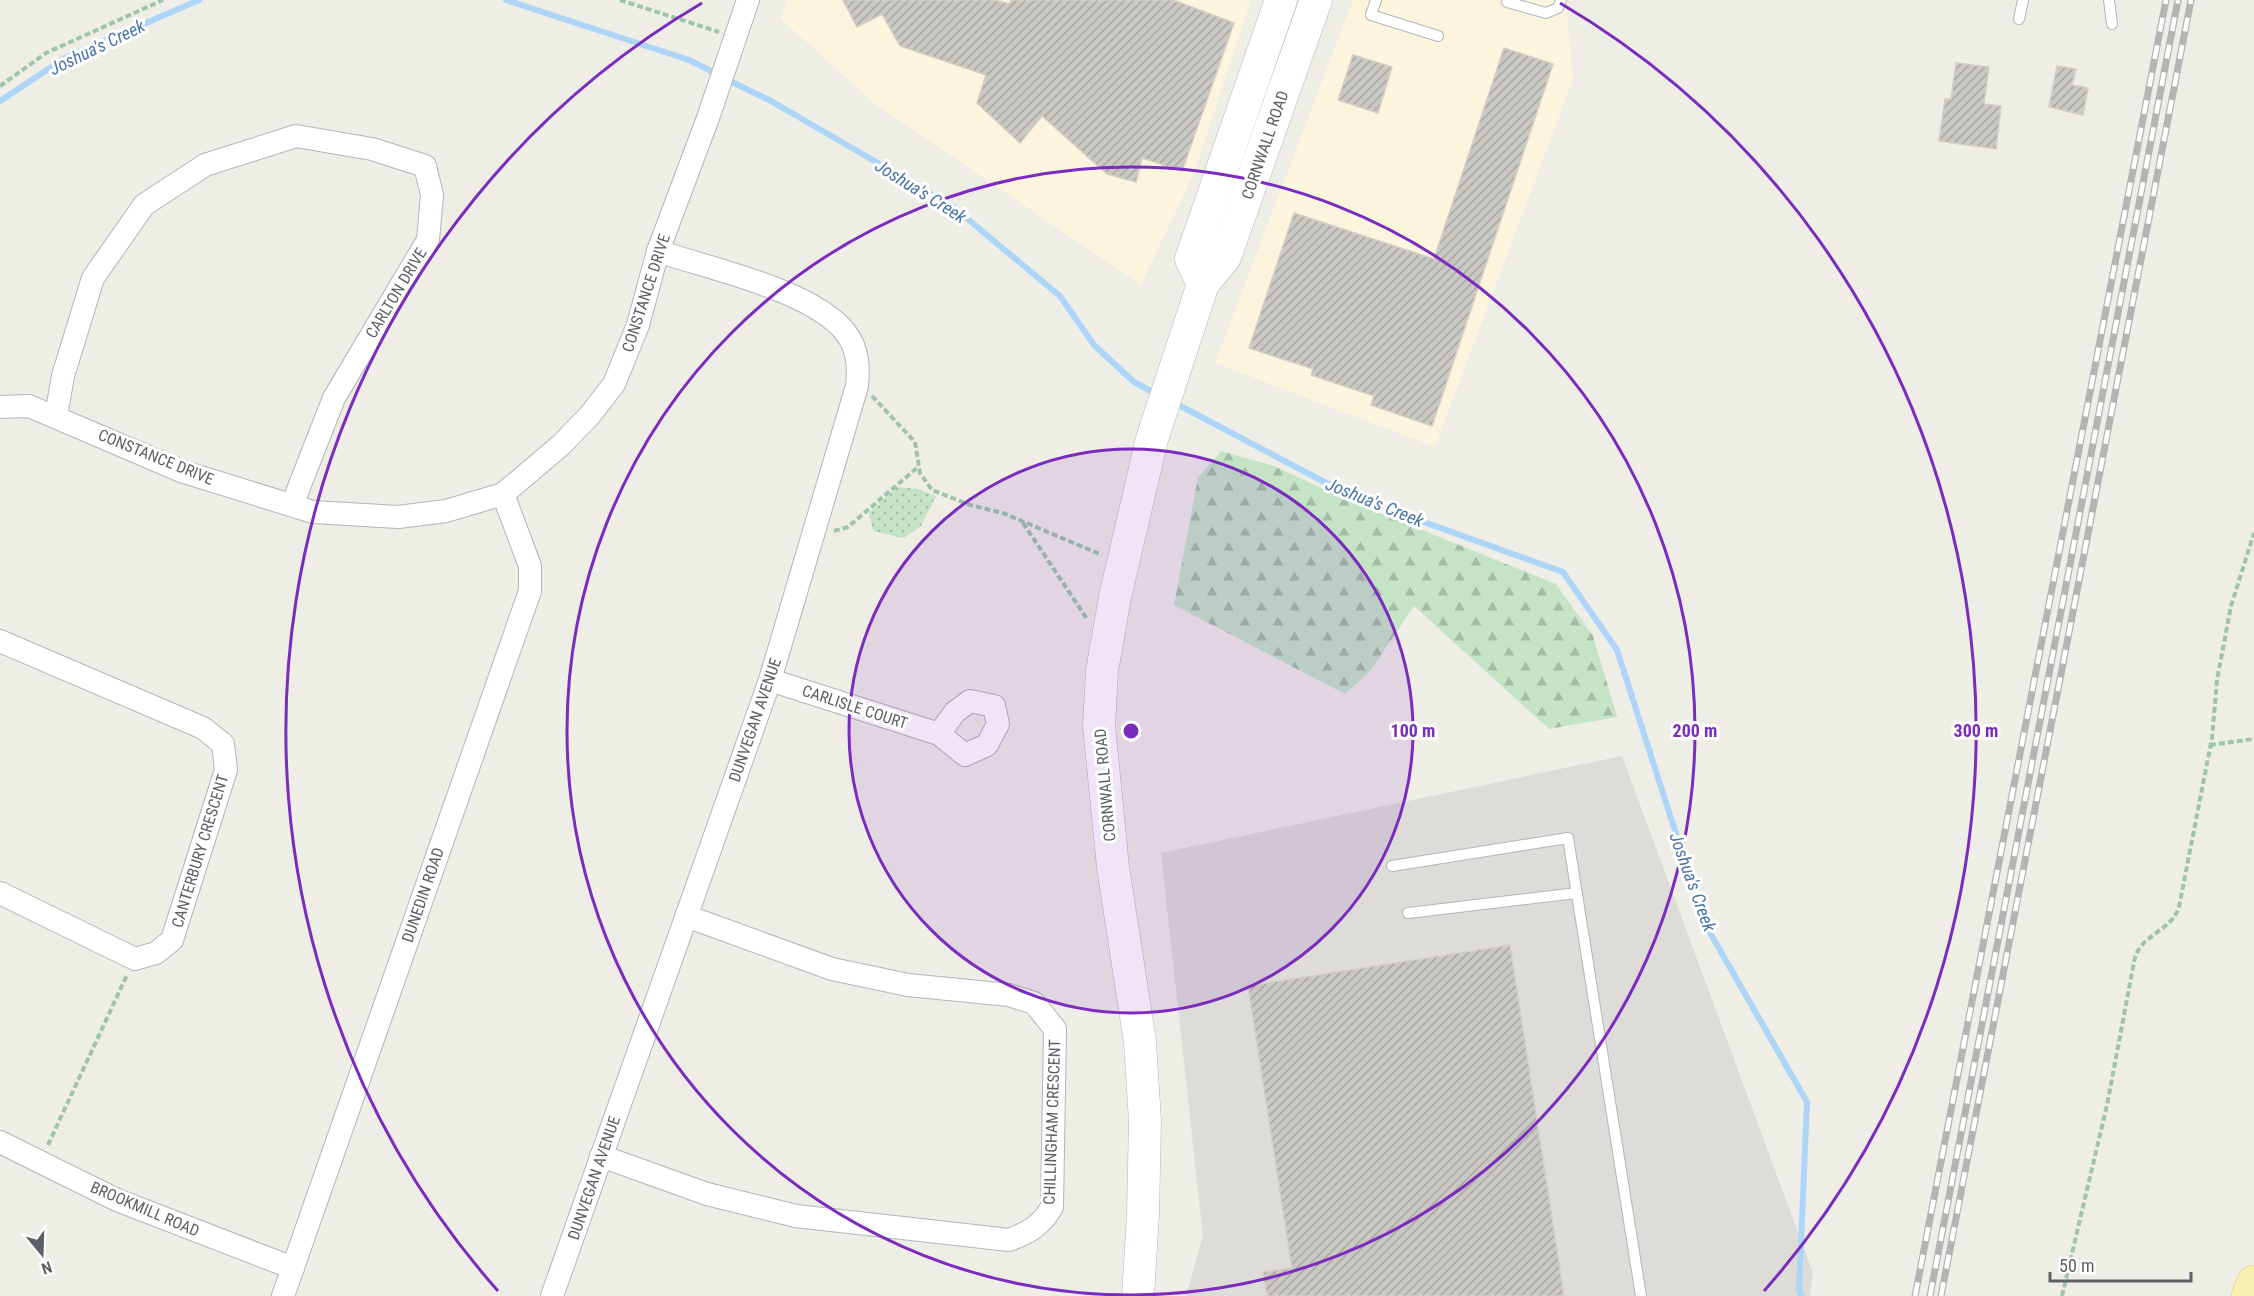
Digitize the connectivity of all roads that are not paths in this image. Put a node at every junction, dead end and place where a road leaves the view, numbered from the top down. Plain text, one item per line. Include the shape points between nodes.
1 (748, 0) edge
2 (1281, 0) edge
3 (1316, 0) edge
4 (1376, 0) edge
5 (1561, 0) edge
6 (2023, 0) edge
7 (2109, 0) edge
8 (1507, 2) dead end
9 (2019, 19) dead end
10 (2112, 24) dead end
11 (1438, 36) dead end
12 (658, 251) junction
13 (1203, 284) junction
14 (0, 407) edge
15 (56, 416) junction
16 (503, 494) junction
17 (292, 505) junction
18 (0, 641) edge
19 (770, 680) junction
20 (939, 734) dead end
21 (1392, 866) dead end
22 (0, 893) edge
23 (1577, 893) junction
24 (1408, 913) dead end
25 (686, 916) junction
26 (0, 1142) edge
27 (601, 1156) junction
28 (293, 1268) junction
29 (2254, 1282) edge
30 (283, 1296) edge
31 (552, 1296) edge
32 (1138, 1296) edge
33 (1641, 1296) edge
34 (2248, 1296) edge

1 - 12 street, CONSTANCE DRIVE
2 - 13 main road, CORNWALL ROAD via 1191,259
3 - 13 main road, CORNWALL ROAD via 1225,257
4 - 11 lane via 1371,15
5 - 8 lane via 1558,8 1546,13
6 - 9 lane
7 - 10 lane
12 - 16 street, CONSTANCE DRIVE via 638,325 614,384 561,445
12 - 19 street, DUNVEGAN AVENUE via 784,292 810,305 846,333 854,348 859,368 857,386
13 - 32 main road, CORNWALL ROAD via 1152,439 1107,645 1099,726 1113,867 1140,1041 1145,1121
14 - 15 street, CONSTANCE DRIVE via 29,406
15 - 17 street, CONSTANCE DRIVE via 181,471
15 - 17 street, CARLTON DRIVE via 63,376 93,278 144,205 205,165 296,136 372,149 424,166 432,195 428,240 334,398
16 - 17 street, CONSTANCE DRIVE via 446,511 398,517 314,512
16 - 28 street, DUNEDIN ROAD via 530,566 530,591
18 - 22 street, CANTERBURY CRESCENT via 203,728 223,744 226,770 172,940 156,953 135,959
19 - 20 street, CARLISLE COURT
19 - 25 street, DUNVEGAN AVENUE
21 - 23 lane via 1568,838
23 - 24 lane
23 - 33 lane
25 - 27 street, DUNVEGAN AVENUE
25 - 27 street, CHILLINGHAM CRESCENT via 832,969 908,985 1009,995 1034,1003 1055,1029 1052,1208 1035,1228 1009,1240 796,1216 707,1194
26 - 28 street, BROOKMILL ROAD via 117,1200
27 - 31 street, DUNVEGAN AVENUE
28 - 30 street, DUNEDIN ROAD
29 - 34 main road

